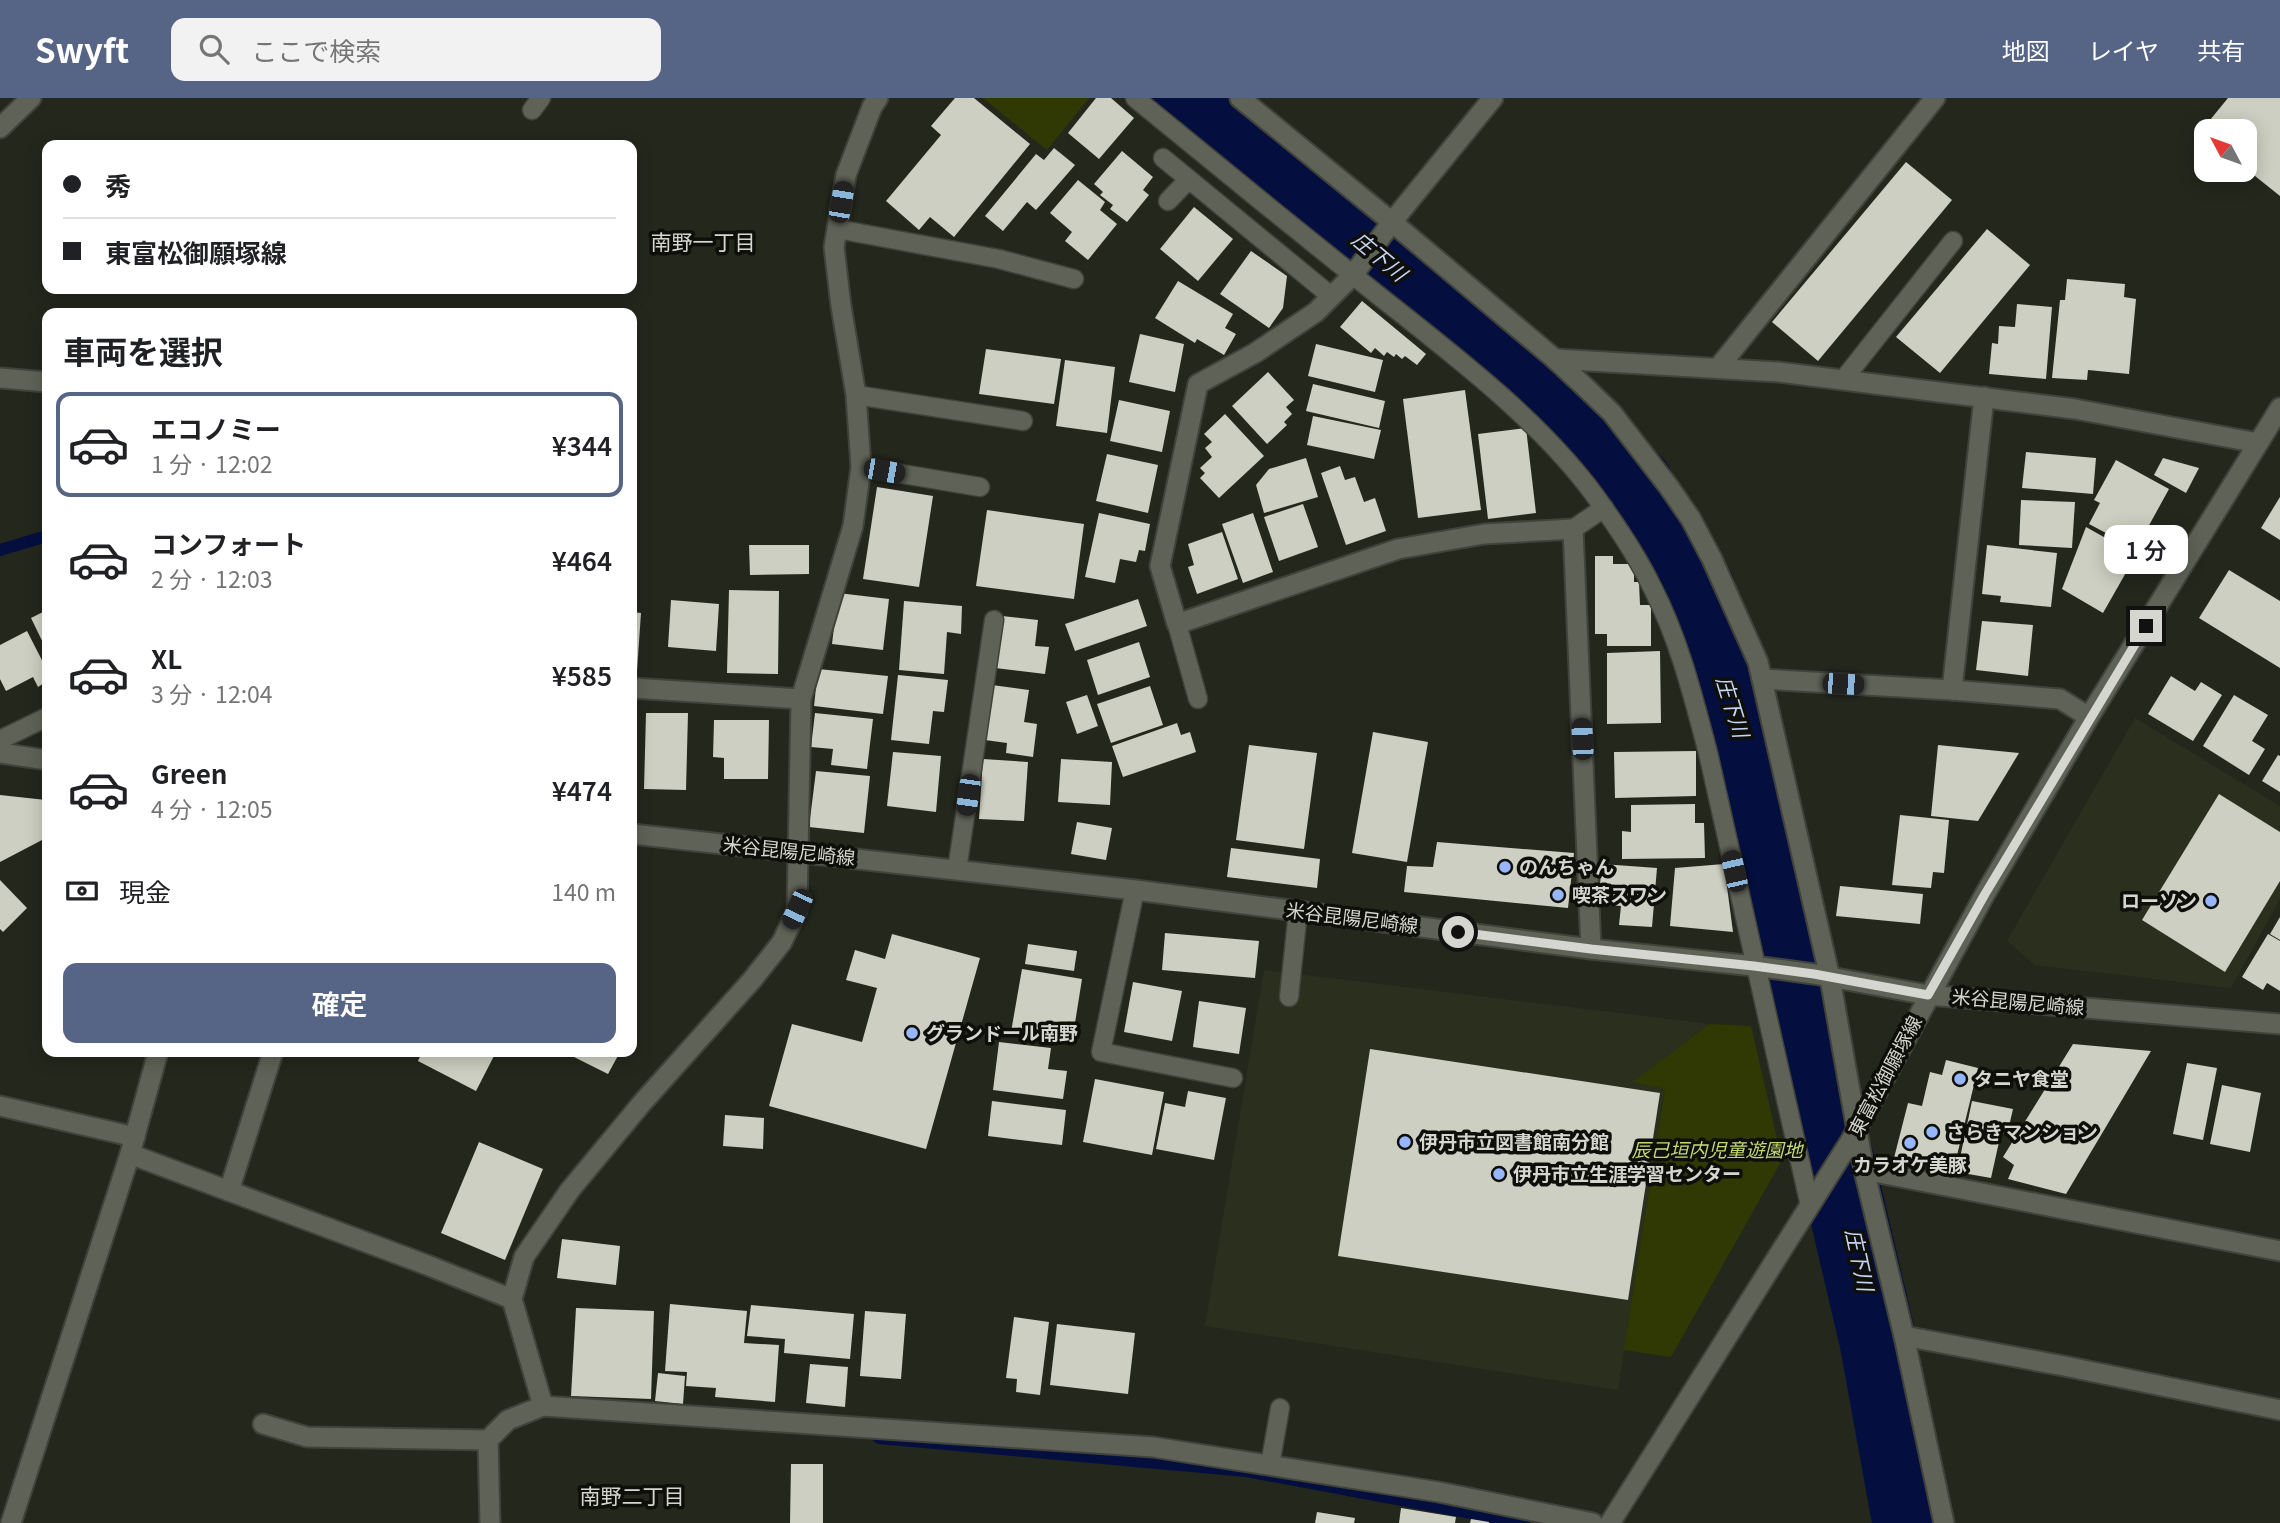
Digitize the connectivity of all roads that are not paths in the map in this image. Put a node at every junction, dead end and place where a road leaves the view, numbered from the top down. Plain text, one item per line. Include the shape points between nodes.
1 (31, 98) edge
2 (878, 98) edge
3 (1135, 98) edge
4 (1240, 98) edge
5 (1493, 98) edge
6 (1935, 98) edge
7 (0, 128) edge
8 (1163, 158) dead end
9 (1188, 180) junction
10 (1168, 201) dead end
11 (837, 229) junction
12 (1387, 229) junction
13 (1954, 241) dead end
14 (1357, 270) junction
15 (1074, 279) dead end
16 (1331, 296) junction
17 (1555, 359) junction
18 (1717, 368) junction
19 (0, 378) edge
20 (1843, 380) junction
21 (42, 382) edge
22 (856, 394) junction
23 (1984, 397) junction
24 (2280, 408) edge
25 (1023, 421) dead end
26 (2258, 443) junction
27 (860, 467) junction
28 (980, 487) dead end
29 (1604, 508) junction
30 (1573, 529) junction
31 (993, 620) dead end
32 (1177, 624) junction
33 (1762, 679) junction
34 (637, 688) edge
35 (1952, 690) junction
36 (801, 698) junction
37 (1198, 699) dead end
38 (2089, 717) junction
39 (42, 719) edge
40 (0, 740) edge
41 (0, 753) edge
42 (42, 759) edge
43 (637, 835) edge
44 (800, 852) junction
45 (957, 870) junction
46 (1135, 890) junction
47 (1298, 911) junction
48 (1591, 949) junction
49 (1760, 967) junction
50 (1822, 976) junction
51 (1928, 995) junction
52 (1289, 997) dead end
53 (2280, 1024) edge
54 (157, 1057) edge
55 (271, 1057) edge
56 (1233, 1078) dead end
57 (0, 1106) edge
58 (1854, 1135) junction
59 (132, 1146) junction
60 (1864, 1170) junction
61 (229, 1191) junction
62 (1813, 1201) junction
63 (2280, 1251) edge
64 (512, 1299) junction
65 (1904, 1336) junction
66 (543, 1406) junction
67 (1280, 1408) dead end
68 (2280, 1410) edge
69 (263, 1424) dead end
70 (488, 1440) junction
71 (1270, 1465) junction
72 (11, 1523) edge
73 (490, 1523) edge
74 (1593, 1523) edge
75 (1611, 1523) edge
76 (1944, 1523) edge

1 - 7 street
2 - 11 street via 846,175
3 - 14 lane
4 - 12 street
5 - 12 street
6 - 18 street
8 - 9 lane
9 - 10 lane
9 - 16 lane
11 - 15 lane via 999,259
11 - 22 street via 838,282
12 - 14 street
12 - 17 street
13 - 20 lane
14 - 16 street
14 - 29 lane via 1553,446
16 - 32 street via 1255,353 1198,384 1160,566
17 - 18 street
17 - 33 street via 1612,413 1691,519
18 - 20 street
19 - 21 street
20 - 23 street
22 - 25 lane
22 - 27 street
23 - 26 street
23 - 35 street
24 - 26 street, 東富松御願塚線
26 - 38 street, 東富松御願塚線
27 - 28 lane
27 - 36 street via 853,526
29 - 30 lane
29 - 49 lane via 1653,587 1675,639
30 - 32 street via 1484,534 1398,549
30 - 48 street
31 - 45 lane
32 - 37 lane
33 - 35 street
33 - 50 street
34 - 36 street
35 - 38 street via 2060,699
36 - 44 street
38 - 51 street, 東富松御願塚線
39 - 40 lane
41 - 42 street
43 - 44 street, 米谷昆陽尼崎線
44 - 45 street, 米谷昆陽尼崎線
44 - 64 street via 797,909 782,942 570,1190 523,1257
45 - 46 street, 米谷昆陽尼崎線
46 - 47 street, 米谷昆陽尼崎線
46 - 56 lane via 1101,1052
47 - 48 street, 米谷昆陽尼崎線
47 - 52 lane
48 - 49 street, 米谷昆陽尼崎線
49 - 50 street, 米谷昆陽尼崎線
49 - 62 lane
50 - 51 street, 米谷昆陽尼崎線
50 - 58 street
51 - 53 street, 米谷昆陽尼崎線
51 - 58 street, 東富松御願塚線
54 - 59 street
55 - 61 street
57 - 59 street
58 - 60 street
58 - 62 street, 東富松御願塚線
59 - 61 street
59 - 72 street
60 - 63 street
60 - 65 street
61 - 64 street
62 - 75 street, 東富松御願塚線
64 - 66 street
65 - 68 street
65 - 76 street
66 - 70 street via 508,1420
66 - 71 street via 1153,1447
67 - 71 lane
69 - 70 street via 307,1437
70 - 73 street
71 - 74 street

